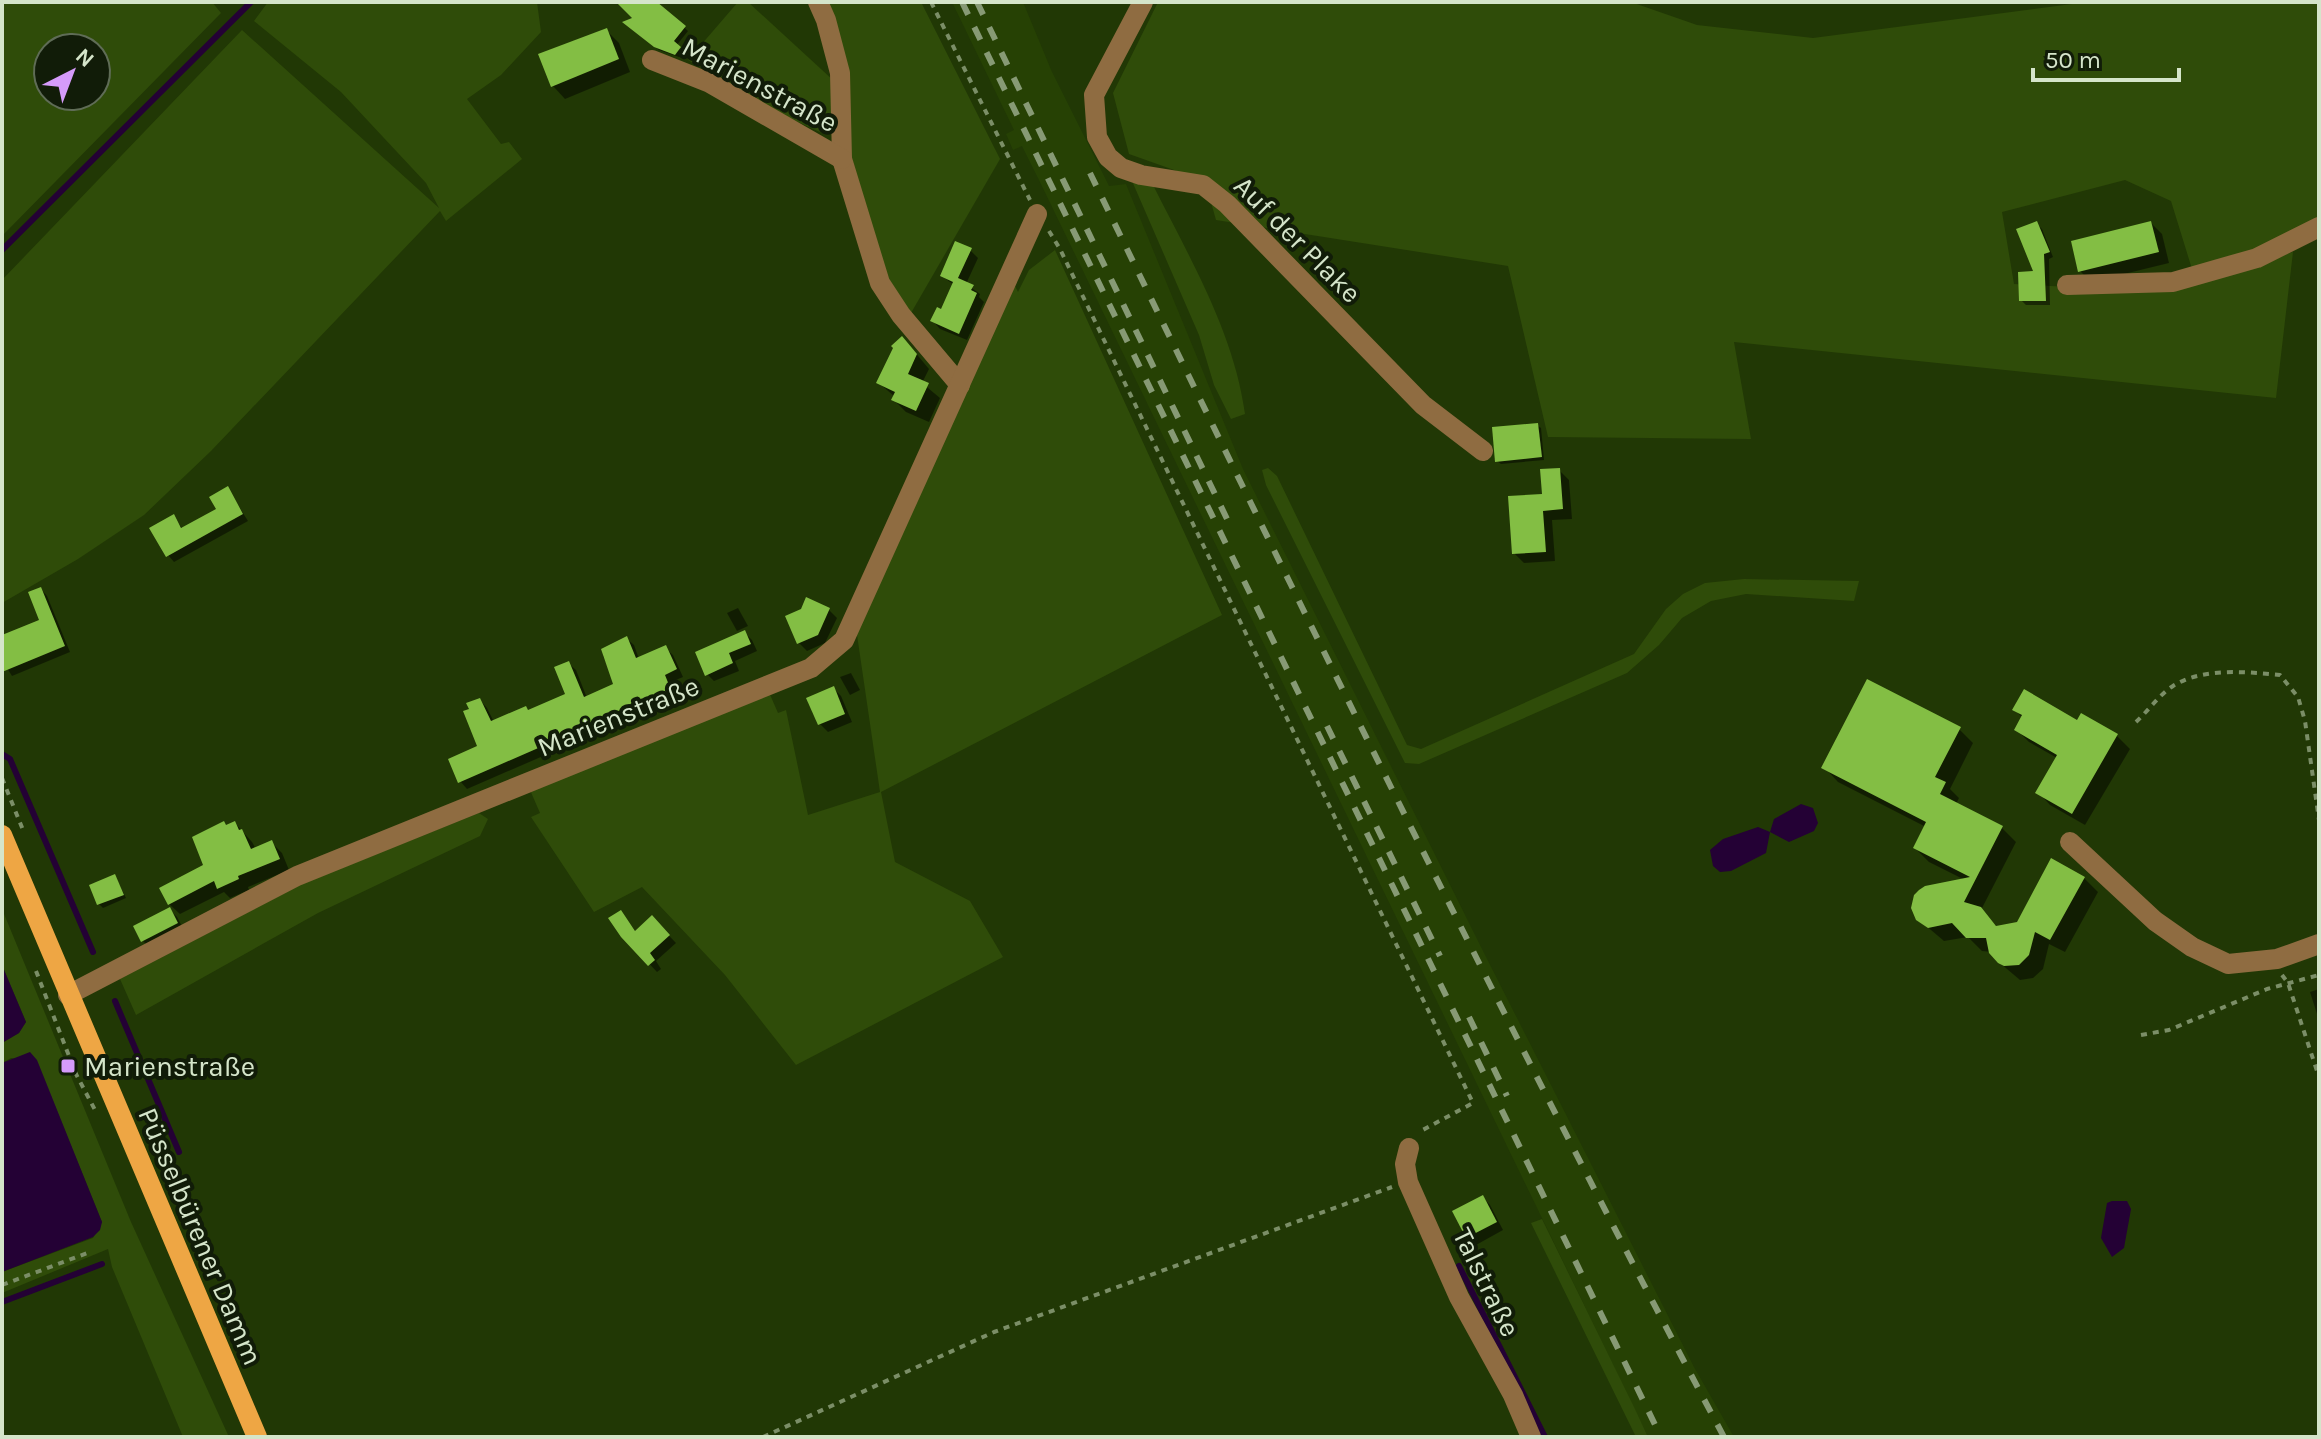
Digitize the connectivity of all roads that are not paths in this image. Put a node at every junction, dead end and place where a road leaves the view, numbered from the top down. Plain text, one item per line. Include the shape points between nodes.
1 (818, 2) edge
2 (1143, 2) edge
3 (652, 60) dead end
4 (842, 159) junction
5 (1037, 214) road end
6 (2319, 227) edge
7 (2067, 285) dead end
8 (960, 385) junction
9 (1483, 451) dead end
10 (2, 835) edge
11 (2070, 842) dead end
12 (2319, 944) edge
13 (68, 995) junction
14 (1409, 1148) road end
15 (257, 1437) edge
16 (1531, 1437) edge

1 - 4 street, Marienstraße via 840,73
2 - 9 street, Auf der Plake via 1094,95 1097,137 1108,157 1141,175 1203,185 1423,405
3 - 4 street, Marienstraße via 710,83
4 - 8 street, Marienstraße via 880,283
5 - 8 street, Marienstraße
6 - 7 street via 2257,258 2173,282
8 - 13 street, Marienstraße via 844,640 811,668 297,876
10 - 13 main road, Püsselbürener Damm
11 - 12 street via 2155,921 2228,964 2271,960
13 - 15 main road, Püsselbürener Damm
14 - 16 street, Talstraße via 1408,1182 1459,1297

